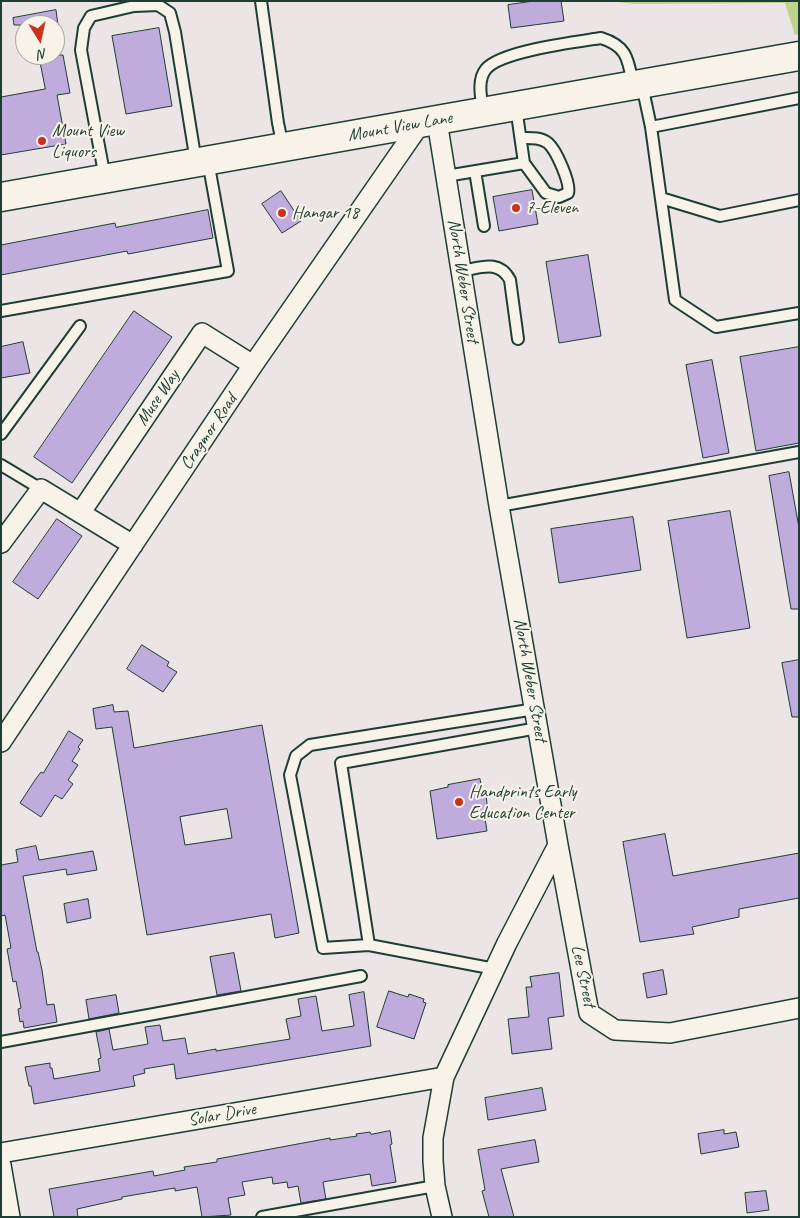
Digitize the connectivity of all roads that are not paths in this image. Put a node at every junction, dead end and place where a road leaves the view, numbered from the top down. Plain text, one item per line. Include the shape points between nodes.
1 (261, 1) edge
2 (799, 56) edge
3 (638, 85) junction
4 (799, 98) edge
5 (516, 106) junction
6 (484, 112) junction
7 (429, 122) junction
8 (651, 127) junction
9 (521, 138) junction
10 (283, 148) junction
11 (202, 162) junction
12 (524, 163) junction
13 (475, 171) junction
14 (446, 176) junction
15 (105, 179) junction
16 (1, 198) edge
17 (661, 198) junction
18 (799, 200) edge
19 (484, 226) dead end
20 (461, 271) junction
21 (1, 311) edge
22 (799, 313) edge
23 (80, 326) dead end
24 (518, 339) dead end
25 (253, 365) junction
26 (1, 434) edge
27 (799, 452) edge
28 (1, 465) edge
29 (41, 489) junction
30 (499, 506) junction
31 (81, 512) junction
32 (1, 543) edge
33 (133, 545) junction
34 (535, 709) junction
35 (538, 728) junction
36 (1, 742) edge
37 (558, 844) junction
38 (369, 945) junction
39 (494, 969) junction
40 (361, 976) dead end
41 (799, 1008) edge
42 (1, 1042) edge
43 (444, 1077) junction
44 (1, 1153) edge
45 (1, 1165) edge
46 (434, 1186) junction
47 (10, 1217) edge
48 (262, 1217) edge
49 (442, 1217) edge

1 - 10 lane
2 - 3 street, Mount View Lane
3 - 5 street, Mount View Lane
3 - 6 lane via 622,49 601,38 510,55 494,61 485,70 480,86
3 - 8 lane
4 - 8 lane
5 - 6 street, Mount View Lane
5 - 9 lane
6 - 7 street, Mount View Lane
7 - 10 street, Mount View Lane
7 - 14 street, North Weber Street
7 - 25 street, Cragmor Road
8 - 17 lane
9 - 12 lane
9 - 12 lane via 541,139 555,151 569,186 568,193 559,197 546,192
10 - 11 street, Mount View Lane
11 - 15 street, Mount View Lane
11 - 15 lane via 170,13 158,5 134,6 90,16 84,28 81,50
11 - 21 lane via 228,272
12 - 13 lane
13 - 14 lane
13 - 19 lane
14 - 20 street, North Weber Street
15 - 16 street, Mount View Lane
17 - 18 lane via 720,216
17 - 22 lane via 675,300 716,328
20 - 24 lane via 489,266 500,267 506,272 510,280
20 - 30 street, North Weber Street
23 - 26 lane
25 - 31 street, Muse Way via 202,333
25 - 33 street, Cragmor Road
27 - 30 lane
28 - 29 lane
29 - 31 street
29 - 32 street
30 - 34 street, North Weber Street
31 - 33 street
33 - 36 street, Cragmor Road
34 - 35 street, North Weber Street
34 - 38 lane via 310,745 296,756 290,775 323,948
35 - 37 street, North Weber Street
35 - 38 lane via 341,763
37 - 39 street
37 - 41 street, Lee Street via 589,1013 615,1030 670,1033
38 - 39 lane
39 - 43 street
40 - 42 lane
43 - 44 street, Solar Drive
43 - 46 street via 433,1138
45 - 47 street
46 - 48 lane
46 - 49 street

